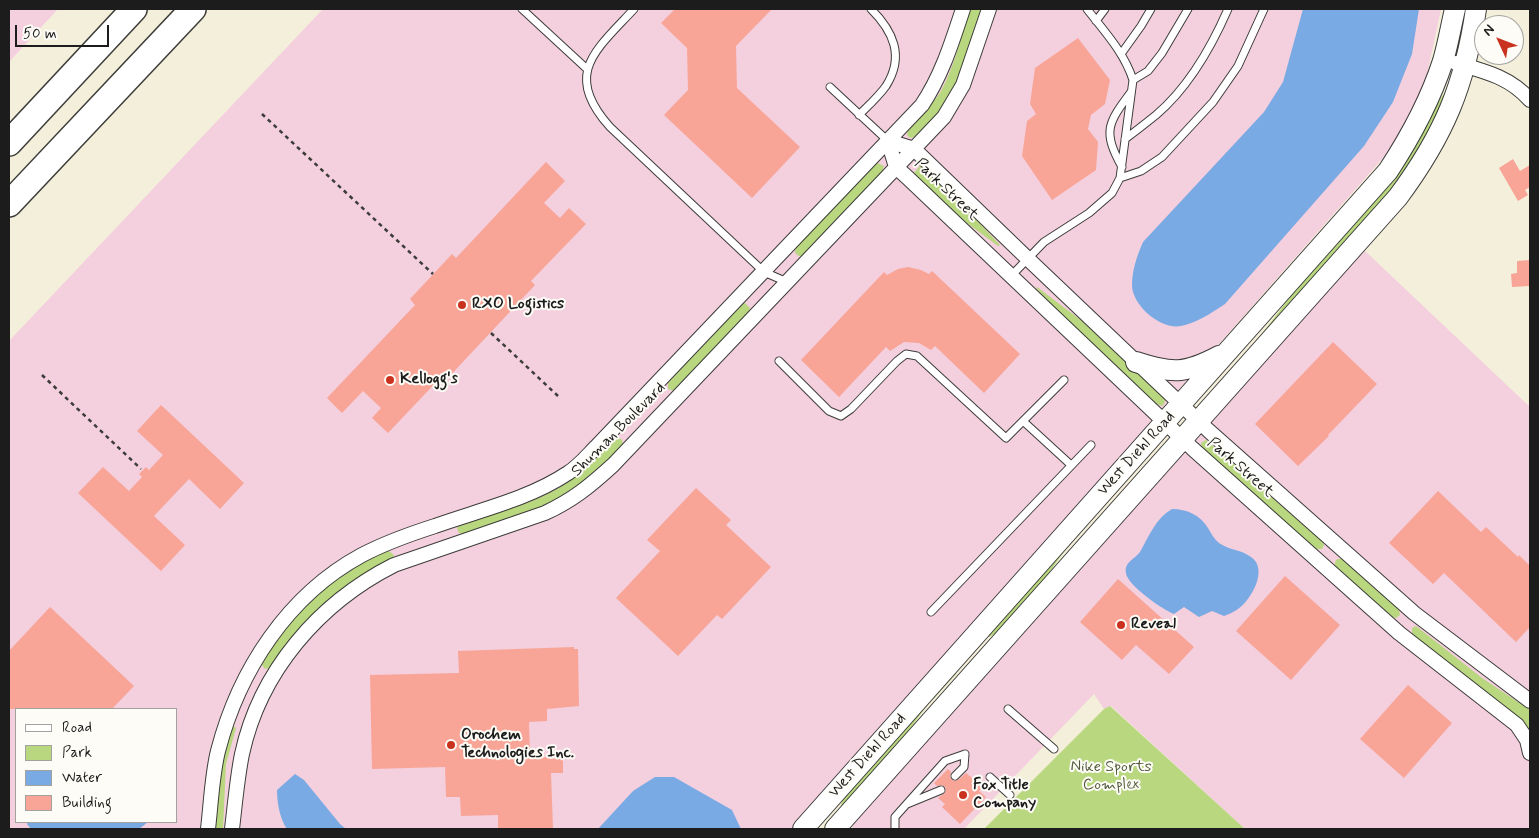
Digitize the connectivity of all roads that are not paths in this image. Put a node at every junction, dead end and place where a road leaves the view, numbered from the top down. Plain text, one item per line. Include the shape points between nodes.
1 (134, 9) edge
2 (193, 9) edge
3 (522, 9) edge
4 (634, 9) edge
5 (871, 9) edge
6 (963, 9) edge
7 (989, 9) edge
8 (1086, 9) edge
9 (1105, 9) edge
10 (1151, 9) edge
11 (1188, 9) edge
12 (1228, 9) edge
13 (1264, 9) edge
14 (1455, 9) edge
15 (1476, 9) edge
16 (1096, 21) junction
17 (1121, 54) junction
18 (1443, 60) junction
19 (1466, 66) junction
20 (587, 69) junction
21 (1133, 80) junction
22 (830, 87) dead end
23 (1132, 91) junction
24 (1530, 100) edge
25 (859, 115) junction
26 (1125, 139) junction
27 (888, 141) junction
28 (9, 143) edge
29 (914, 149) junction
30 (896, 167) junction
31 (1122, 167) junction
32 (1120, 178) junction
33 (9, 204) edge
34 (1027, 258) junction
35 (764, 272) junction
36 (1011, 276) junction
37 (787, 282) junction
38 (1228, 352) junction
39 (779, 362) dead end
40 (1136, 362) junction
41 (1064, 380) dead end
42 (1181, 404) junction
43 (1198, 420) junction
44 (1023, 421) junction
45 (1165, 422) junction
46 (1182, 439) junction
47 (1091, 445) dead end
48 (1071, 465) junction
49 (931, 612) dead end
50 (975, 654) junction
51 (1530, 702) edge
52 (1008, 709) dead end
53 (1054, 749) dead end
54 (1530, 754) edge
55 (953, 774) dead end
56 (990, 777) dead end
57 (940, 789) dead end
58 (1010, 795) dead end
59 (904, 805) junction
60 (807, 825) edge
61 (208, 829) edge
62 (232, 829) edge
63 (836, 829) edge
64 (895, 829) edge

1 - 28 highway
2 - 33 highway
3 - 20 lane
4 - 20 lane via 595,51
5 - 25 lane via 892,35 896,52 894,70 886,86
6 - 27 street, Shuman Boulevard via 934,87 922,105
7 - 29 street, Shuman Boulevard via 963,85 944,116
8 - 16 lane
9 - 16 lane
10 - 17 lane
11 - 21 lane via 1162,53 1148,71
12 - 26 lane via 1202,60 1179,92
13 - 32 lane via 1238,66 1213,102 1162,157 1140,171
14 - 18 street, West Diehl Road
15 - 19 street, West Diehl Road
16 - 17 lane
17 - 21 lane
18 - 19 street
18 - 38 street, West Diehl Road via 1427,104 1408,142 1388,171
19 - 24 street via 1504,78
19 - 43 street, West Diehl Road via 1438,136 1398,197
20 - 35 lane via 587,86 602,118
21 - 23 lane
22 - 25 lane
23 - 26 lane
23 - 31 lane via 1109,128 1113,151
25 - 27 lane
26 - 31 lane
27 - 29 street, Park Street
27 - 30 street, Park Street
27 - 35 street, Shuman Boulevard
29 - 30 street, Shuman Boulevard
29 - 34 street, Park Street
30 - 36 street, Park Street
30 - 37 street, Shuman Boulevard
31 - 32 lane
32 - 34 lane via 1112,193 1089,213 1044,242
34 - 36 lane
34 - 40 street, Park Street
35 - 37 lane
35 - 61 street, Shuman Boulevard via 570,472 537,490 411,534 360,556 324,581 291,611 269,637 235,699 218,752
36 - 45 street, Park Street
37 - 62 street, Shuman Boulevard via 613,465 583,492 545,513 394,565 371,577 320,616 272,676 257,708 242,754
38 - 40 street via 1202,365 1180,371 1161,370
38 - 42 street, West Diehl Road
39 - 44 lane via 828,410 841,416 897,361 906,354 917,356 1006,438
40 - 42 street, Park Street
41 - 44 lane
42 - 43 street, Park Street
42 - 45 street, West Diehl Road
43 - 46 street, West Diehl Road
43 - 51 street, Park Street via 1414,613
44 - 48 lane
45 - 46 street, Park Street
45 - 50 street, West Diehl Road
46 - 50 street, West Diehl Road
46 - 54 street, Park Street via 1399,632 1517,725 1527,740
47 - 48 lane
48 - 49 lane
50 - 60 street, West Diehl Road
50 - 63 street, West Diehl Road via 899,759
52 - 53 lane
55 - 59 lane via 965,754 944,762
56 - 58 lane
57 - 59 lane
59 - 64 lane via 895,817
60 - 63 street

